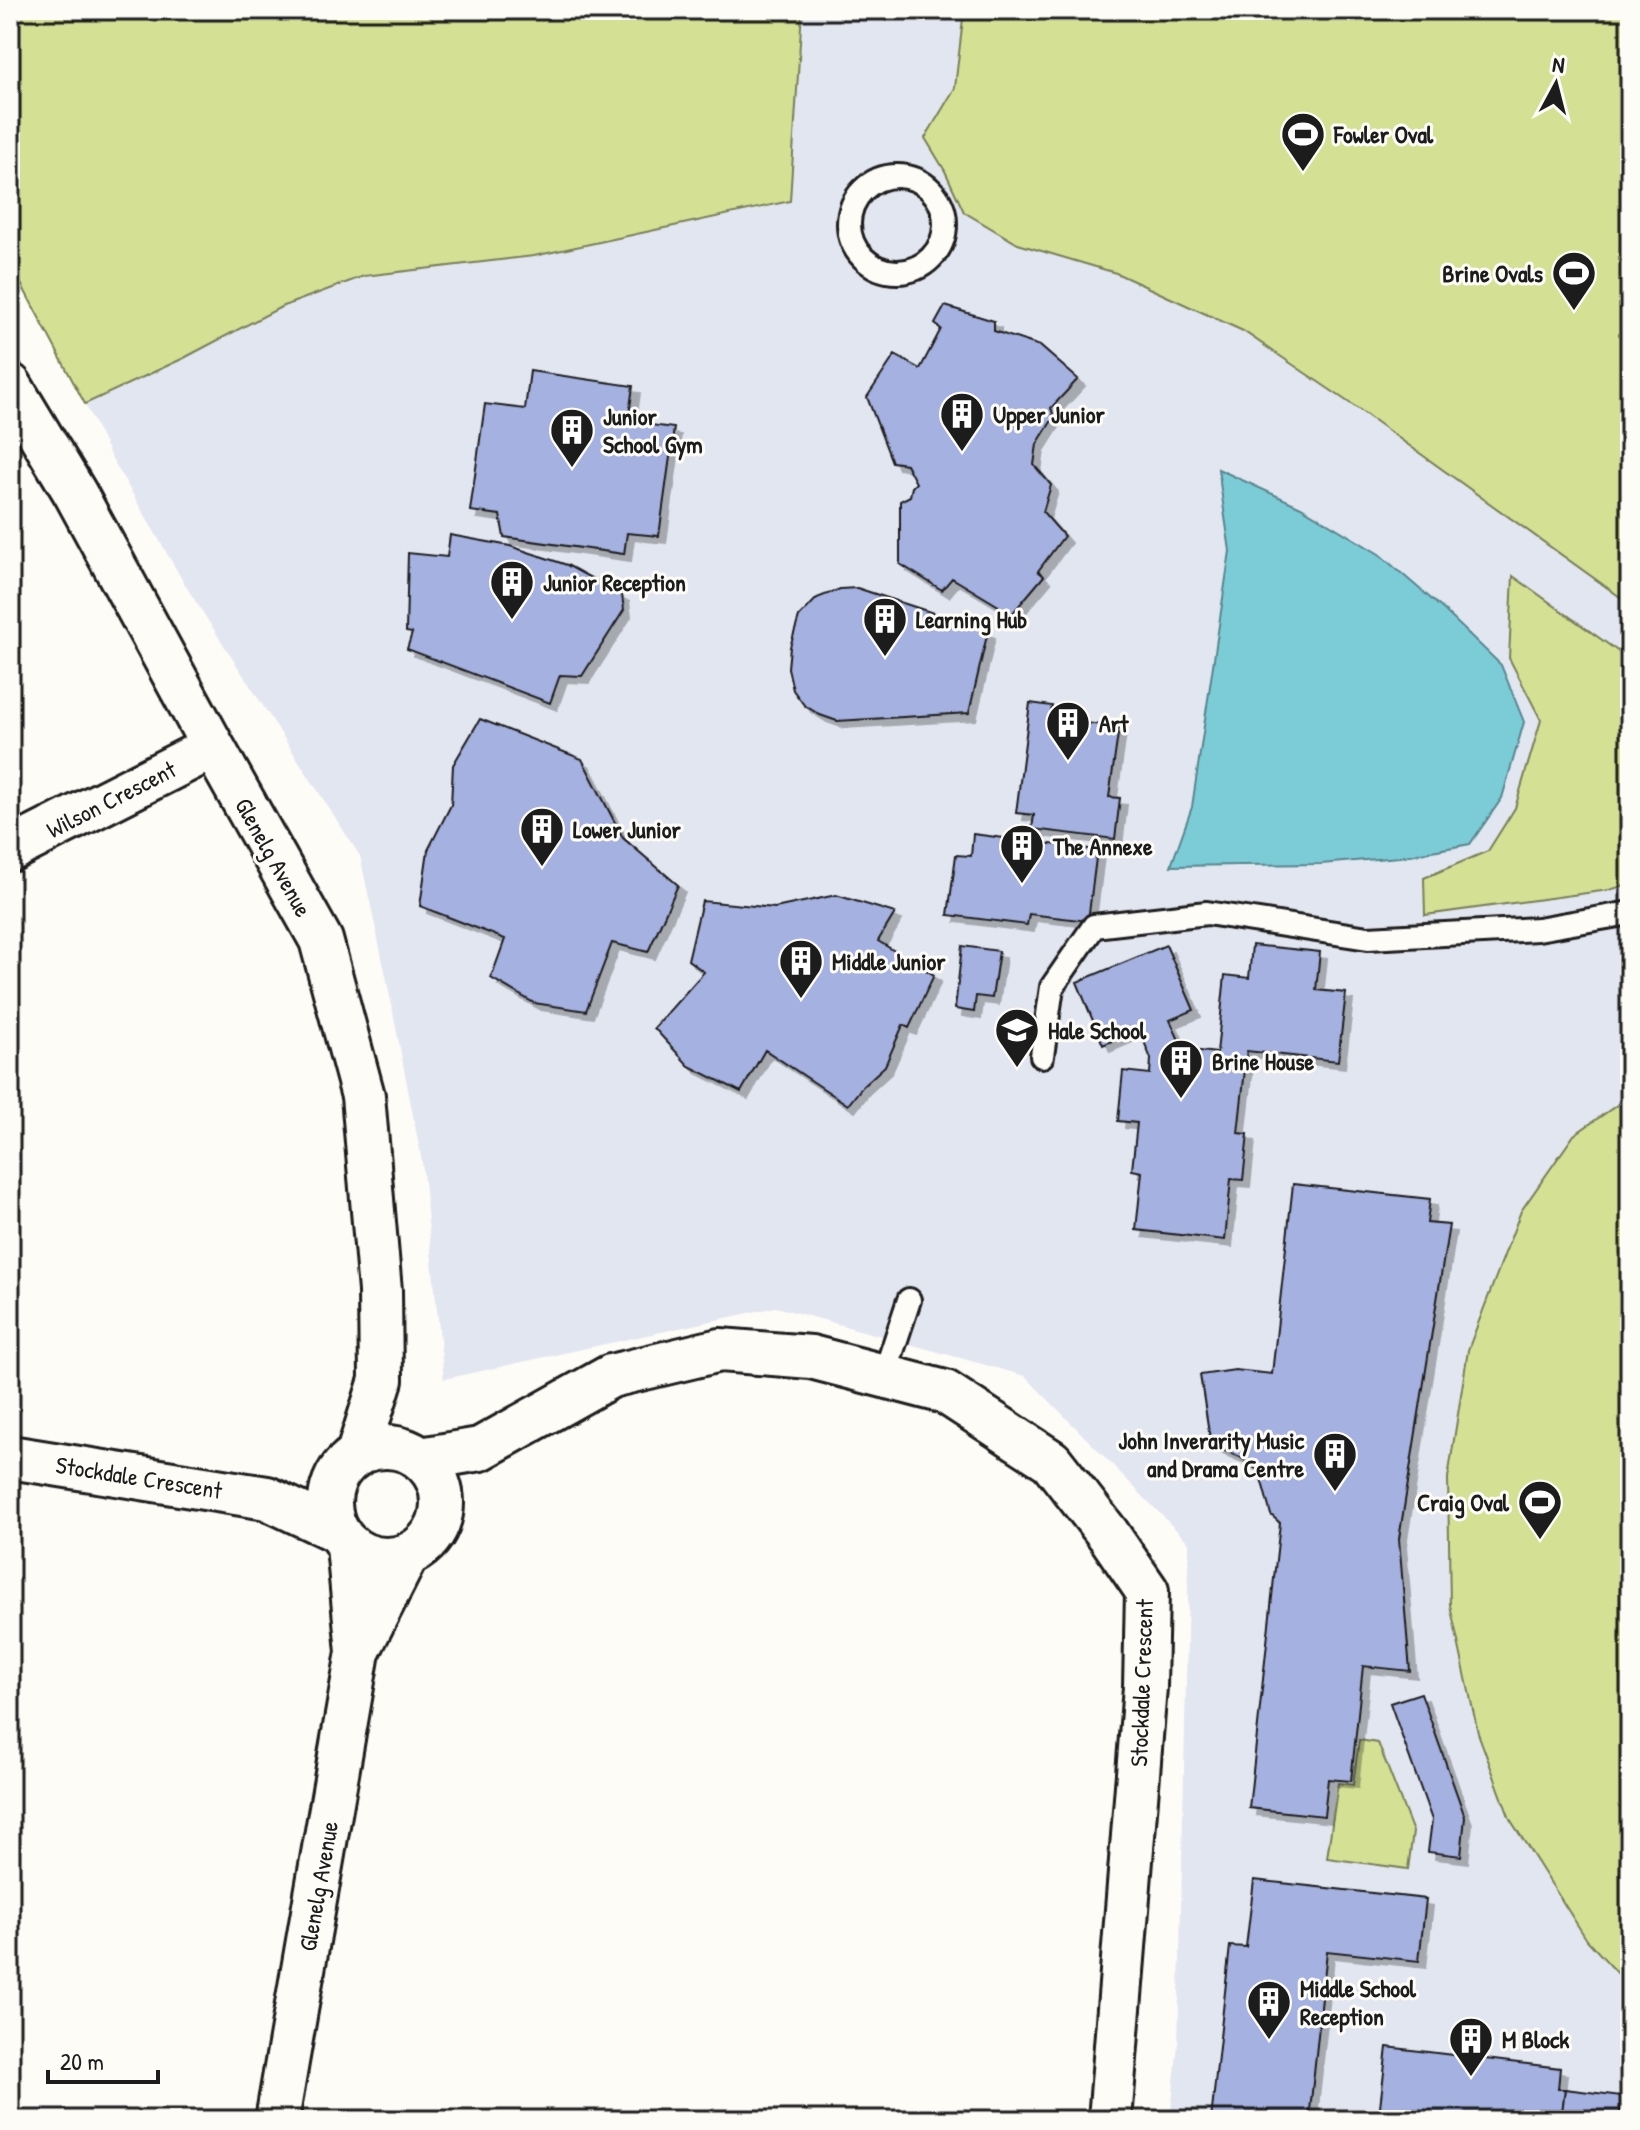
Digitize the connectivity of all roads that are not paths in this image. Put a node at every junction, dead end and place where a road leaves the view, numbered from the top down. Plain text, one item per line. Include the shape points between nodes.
1 (863, 257) joint
2 (10, 385) edge
3 (213, 747) junction
4 (10, 850) edge
5 (1630, 913) edge
6 (1042, 1056) dead end
7 (909, 1300) dead end
8 (884, 1376) junction
9 (381, 1380) junction
10 (480, 1449) junction
11 (417, 1456) junction
12 (10, 1457) edge
13 (346, 1469) junction
14 (267, 1498) junction
15 (443, 1508) junction
16 (343, 1539) junction
17 (407, 1555) junction
18 (358, 1652) junction
19 (277, 2120) edge
20 (1110, 2120) edge

1 - 1 lane via 849,229 856,198 867,187 881,179 912,178 937,196 944,211 943,241 922,265 891,271
2 - 3 street, Glenelg Avenue
3 - 4 street, Wilson Crescent
3 - 9 street, Glenelg Avenue via 321,940 363,1096 380,1291
5 - 6 lane via 1538,929 1368,938 1207,913 1094,926 1052,987
7 - 8 lane
8 - 10 street, Stockdale Crescent via 811,1357 720,1350 611,1376
8 - 20 street, Stockdale Crescent via 945,1392 1051,1461 1147,1591 1145,1687
9 - 11 street, Glenelg Avenue
9 - 13 street, Glenelg Avenue
10 - 11 street, Stockdale Crescent
10 - 15 street, Stockdale Crescent
11 - 13 street via 379,1447
11 - 15 street, Glenelg Avenue via 435,1474
12 - 14 street, Stockdale Crescent
13 - 14 street, Stockdale Crescent
13 - 16 street, Glenelg Avenue via 329,1506
14 - 16 street, Stockdale Crescent
15 - 17 street, Glenelg Avenue via 434,1532
16 - 17 street via 371,1558
16 - 18 street, Glenelg Avenue
17 - 18 street, Glenelg Avenue
18 - 19 street, Glenelg Avenue

